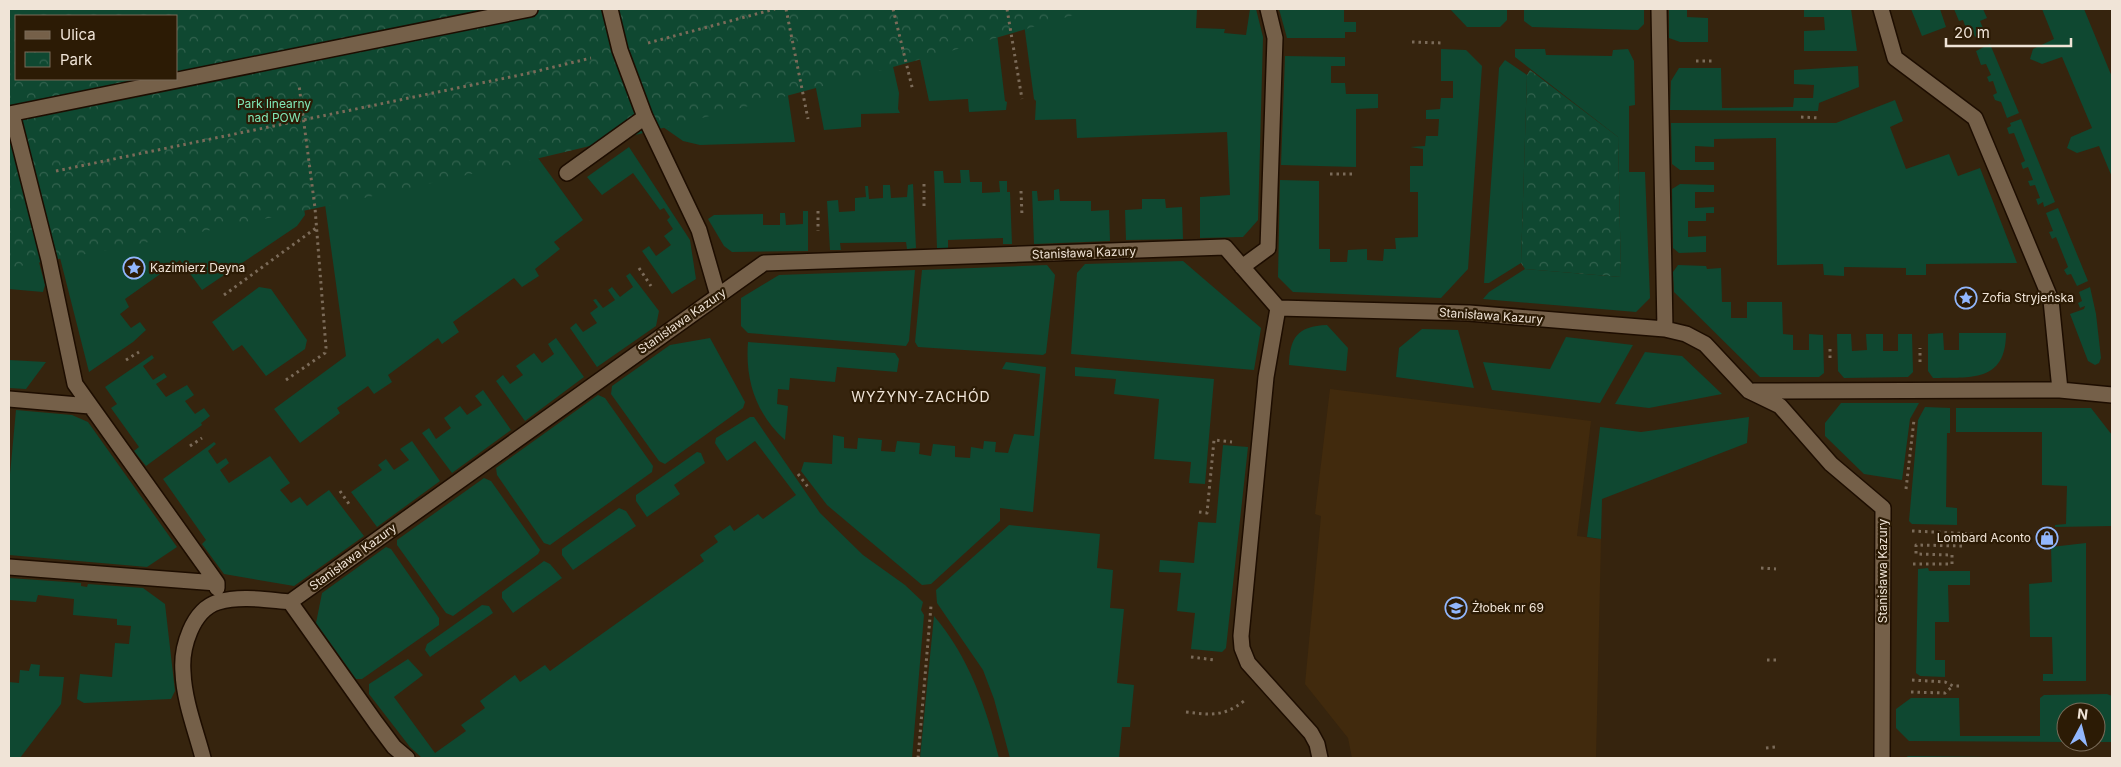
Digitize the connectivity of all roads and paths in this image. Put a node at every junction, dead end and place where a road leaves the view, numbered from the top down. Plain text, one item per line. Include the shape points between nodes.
1 (530, 9) edge
2 (610, 9) edge
3 (774, 9) edge
4 (786, 9) edge
5 (893, 9) edge
6 (1007, 9) edge
7 (1268, 9) edge
8 (1659, 9) edge
9 (1881, 9) edge
10 (470, 15) edge
11 (1412, 42) dead end
12 (1442, 43) dead end
13 (620, 50) junction
14 (295, 58) junction
15 (1696, 60) dead end
16 (1714, 61) dead end
17 (913, 91) dead end
18 (1022, 99) dead end
19 (10, 114) edge
20 (645, 117) junction
21 (1801, 118) dead end
22 (1819, 118) dead end
23 (303, 119) junction
24 (808, 119) dead end
25 (567, 173) dead end
26 (28, 174) junction
27 (1330, 174) dead end
28 (1356, 174) dead end
29 (924, 184) dead end
30 (1021, 192) dead end
31 (924, 207) dead end
32 (818, 211) dead end
33 (1022, 216) dead end
34 (317, 228) junction
35 (819, 236) dead end
36 (638, 268) dead end
37 (1242, 268) junction
38 (651, 286) dead end
39 (224, 295) dead end
40 (718, 296) junction
41 (1278, 308) junction
42 (1665, 329) junction
43 (139, 352) dead end
44 (126, 360) dead end
45 (286, 380) dead end
46 (2060, 390) junction
47 (1750, 391) junction
48 (2112, 395) edge
49 (9, 399) edge
50 (90, 406) junction
51 (1918, 412) dead end
52 (202, 438) dead end
53 (1260, 445) junction
54 (190, 446) dead end
55 (798, 474) dead end
56 (808, 487) dead end
57 (340, 491) dead end
58 (1906, 497) dead end
59 (349, 504) dead end
60 (1199, 512) dead end
61 (1923, 531) dead end
62 (1964, 533) junction
63 (1975, 534) dead end
64 (1904, 563) dead end
65 (1913, 564) junction
66 (9, 567) edge
67 (1761, 568) dead end
68 (1776, 569) dead end
69 (1913, 574) dead end
70 (217, 583) junction
71 (217, 602) junction
72 (290, 602) junction
73 (932, 606) dead end
74 (1767, 660) dead end
75 (1776, 660) dead end
76 (1912, 671) dead end
77 (1953, 686) junction
78 (1962, 686) dead end
79 (1920, 693) dead end
80 (1186, 712) dead end
81 (1214, 716) dead end
82 (1766, 748) dead end
83 (1776, 748) dead end
84 (203, 758) edge
85 (406, 758) edge
86 (918, 758) edge
87 (1320, 758) edge
88 (1882, 758) edge

1 - 10 street
2 - 13 street
3 - 13 path
4 - 24 path
5 - 17 path
6 - 18 path
7 - 37 street via 1275,38 1268,248
8 - 42 street
9 - 46 street via 1895,58 1975,118 2051,300
10 - 14 street
11 - 12 path
13 - 20 street
13 - 23 path via 517,76
14 - 19 street
14 - 23 path
15 - 16 path
19 - 26 street
20 - 25 street
20 - 40 street via 699,230
21 - 22 path
23 - 26 path
23 - 34 path
26 - 50 street via 50,260 75,384
27 - 28 path
29 - 31 path
30 - 33 path
32 - 35 path
34 - 39 path
34 - 45 path via 325,353
36 - 38 path
37 - 40 street, Stanisława Kazury via 1225,247 764,263
37 - 41 street, Stanisława Kazury
40 - 72 street, Stanisława Kazury
41 - 42 street, Stanisława Kazury via 1469,313
41 - 53 street via 1266,377
42 - 47 street, Stanisława Kazury via 1686,334 1705,344
43 - 44 path
46 - 47 street
46 - 48 street
47 - 88 street, Stanisława Kazury via 1780,406 1831,464 1884,508
49 - 50 street
50 - 70 street
51 - 58 path via 1914,420
52 - 54 path
53 - 60 path via 1214,440 1207,513
53 - 87 street via 1242,648 1248,663 1311,733
55 - 56 path
57 - 59 path
61 - 62 path
62 - 63 path
62 - 65 path via 1964,546 1916,544 1916,554 1952,555 1952,564
64 - 65 path
65 - 69 path
66 - 70 street
67 - 68 path
70 - 71 street
71 - 72 street via 240,598
71 - 84 street via 202,612 190,628 183,671
72 - 85 street via 376,723
73 - 86 path
74 - 75 path
76 - 77 path via 1912,681 1945,682
77 - 78 path
77 - 79 path via 1945,693
80 - 81 path
82 - 83 path

